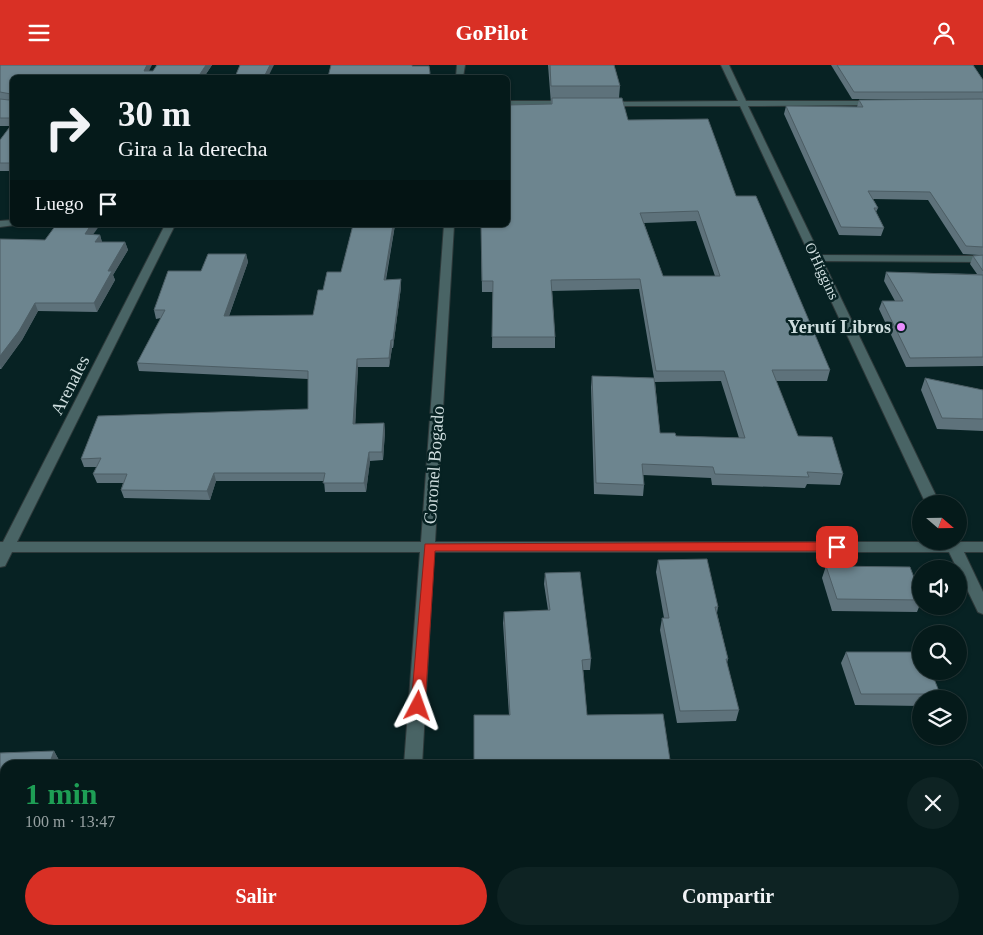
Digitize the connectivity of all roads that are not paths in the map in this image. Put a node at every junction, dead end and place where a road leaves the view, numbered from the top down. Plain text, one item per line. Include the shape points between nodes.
1 (725, 65) edge
2 (510, 103) edge
3 (576, 103) edge
4 (883, 103) edge
5 (596, 104) edge
6 (744, 104) junction
7 (169, 227) edge
8 (450, 227) edge
9 (816, 259) junction
10 (983, 259) edge
11 (929, 495) edge
12 (912, 544) edge
13 (968, 546) edge
14 (4, 547) edge
15 (429, 547) junction
16 (983, 547) edge
17 (955, 550) edge
18 (0, 561) edge
19 (983, 608) edge
20 (413, 760) edge

1 - 6 street, O'Higgins
2 - 3 street
4 - 6 street
5 - 6 street
6 - 9 street, O'Higgins
7 - 14 street, Arenales
8 - 15 street, Coronel Bogado
9 - 10 street
9 - 11 street, O'Higgins
12 - 15 street
13 - 16 street
14 - 15 street
14 - 18 street, Arenales
15 - 20 street, Coronel Bogado
17 - 19 street

